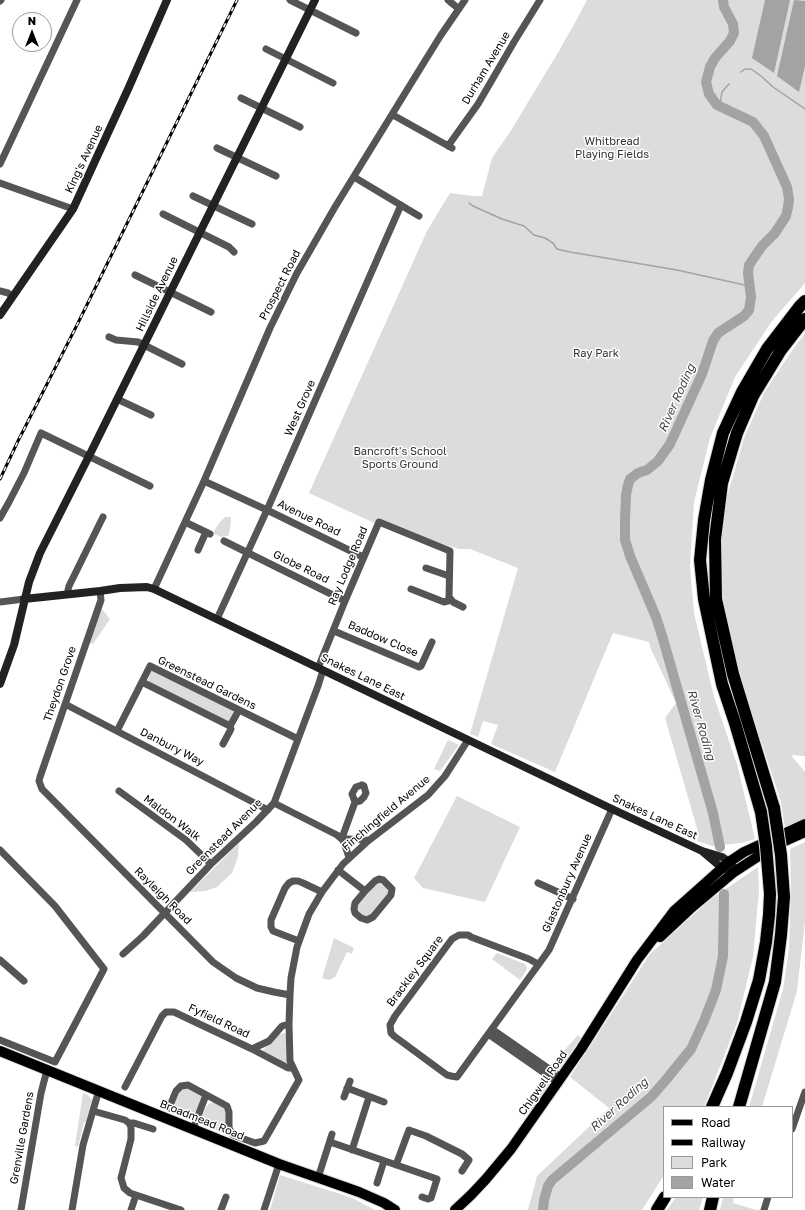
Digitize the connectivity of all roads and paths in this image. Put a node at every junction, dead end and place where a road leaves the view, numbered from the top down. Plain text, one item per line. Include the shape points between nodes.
1 (78, 0) edge
2 (167, 0) edge
3 (290, 0) edge
4 (315, 0) edge
5 (448, 0) edge
6 (466, 0) edge
7 (540, 0) edge
8 (459, 8) junction
9 (310, 10) junction
10 (356, 33) dead end
11 (266, 49) dead end
12 (285, 59) junction
13 (333, 83) dead end
14 (241, 98) dead end
15 (261, 108) junction
16 (393, 115) junction
17 (300, 126) dead end
18 (217, 148) dead end
19 (237, 157) junction
20 (0, 164) edge
21 (276, 176) dead end
22 (354, 177) junction
23 (0, 183) edge
24 (193, 196) dead end
25 (402, 205) junction
26 (213, 206) junction
27 (73, 209) junction
28 (163, 214) dead end
29 (420, 216) dead end
30 (252, 224) dead end
31 (200, 232) junction
32 (234, 252) dead end
33 (135, 275) dead end
34 (0, 291) edge
35 (170, 292) junction
36 (12, 296) junction
37 (805, 301) edge
38 (211, 312) dead end
39 (0, 315) edge
40 (805, 319) edge
41 (109, 337) dead end
42 (144, 346) junction
43 (182, 364) dead end
44 (117, 398) junction
45 (151, 415) dead end
46 (89, 456) junction
47 (204, 481) junction
48 (150, 486) dead end
49 (267, 510) junction
50 (103, 517) dead end
51 (0, 518) edge
52 (185, 522) junction
53 (224, 541) dead end
54 (198, 550) dead end
55 (247, 553) junction
56 (363, 557) junction
57 (426, 568) dead end
58 (449, 576) junction
59 (154, 589) junction
60 (411, 589) dead end
61 (100, 591) junction
62 (68, 594) junction
63 (449, 598) junction
64 (24, 599) junction
65 (345, 601) junction
66 (0, 602) edge
67 (463, 607) dead end
68 (217, 619) junction
69 (334, 631) junction
70 (432, 642) dead end
71 (321, 669) junction
72 (142, 682) junction
73 (0, 684) edge
74 (65, 704) junction
75 (239, 710) junction
76 (230, 726) junction
77 (117, 731) junction
78 (298, 739) junction
79 (468, 740) junction
80 (223, 744) dead end
81 (40, 784) joint
82 (118, 791) dead end
83 (274, 802) junction
84 (355, 802) dead end
85 (612, 809) junction
86 (268, 810) junction
87 (805, 824) edge
88 (805, 832) edge
89 (342, 839) junction
90 (368, 841) junction
91 (0, 850) edge
92 (349, 857) junction
93 (211, 864) junction
94 (726, 865) junction
95 (338, 870) junction
96 (734, 872) junction
97 (538, 883) dead end
98 (365, 891) junction
99 (322, 892) junction
100 (572, 899) junction
101 (164, 913) junction
102 (299, 941) junction
103 (123, 954) dead end
104 (0, 960) edge
105 (637, 960) junction
106 (538, 964) junction
107 (24, 981) dead end
108 (290, 995) junction
109 (289, 1024) junction
110 (490, 1031) junction
111 (0, 1040) edge
112 (252, 1049) junction
113 (0, 1051) edge
114 (51, 1068) junction
115 (293, 1068) junction
116 (559, 1080) junction
117 (350, 1081) dead end
118 (125, 1086) dead end
119 (347, 1088) junction
120 (99, 1090) junction
121 (805, 1092) edge
122 (206, 1094) junction
123 (344, 1097) dead end
124 (369, 1097) junction
125 (384, 1102) dead end
126 (712, 1106) edge
127 (740, 1106) edge
128 (169, 1108) dead end
129 (93, 1111) junction
130 (129, 1123) junction
131 (793, 1126) edge
132 (153, 1129) dead end
133 (193, 1129) junction
134 (332, 1134) dead end
135 (330, 1142) junction
136 (352, 1150) junction
137 (384, 1161) junction
138 (279, 1164) junction
139 (396, 1165) junction
140 (462, 1171) dead end
141 (318, 1178) junction
142 (377, 1183) dead end
143 (136, 1195) junction
144 (226, 1197) dead end
145 (422, 1197) dead end
146 (664, 1198) edge
147 (713, 1198) edge
148 (768, 1198) edge
149 (21, 1210) edge
150 (72, 1210) edge
151 (132, 1210) edge
152 (181, 1210) edge
153 (221, 1210) edge
154 (264, 1210) edge
155 (395, 1210) edge
156 (455, 1210) edge
157 (657, 1210) edge
158 (710, 1210) edge
159 (764, 1210) edge

1 - 20 street
2 - 27 street, King's Avenue
3 - 9 street
4 - 9 street, Hillside Avenue
5 - 8 street
6 - 8 street, Prospect Road
7 - 16 street, Durham Avenue via 450,147
8 - 16 street, Prospect Road
9 - 10 street
9 - 12 street, Hillside Avenue
11 - 12 street
12 - 13 street
12 - 15 street, Hillside Avenue
14 - 15 street
15 - 17 street
15 - 19 street, Hillside Avenue
16 - 22 street, Prospect Road
18 - 19 street
19 - 21 street
19 - 26 street, Hillside Avenue
22 - 25 street
22 - 47 street, Prospect Road via 286,294
23 - 27 street
24 - 26 street
25 - 29 street
25 - 49 street, West Grove
26 - 30 street
26 - 31 street, Hillside Avenue
27 - 36 street, King's Avenue
28 - 31 street
31 - 32 street
31 - 35 street, Hillside Avenue
33 - 35 street
34 - 36 street
35 - 38 street
35 - 42 street, Hillside Avenue
36 - 39 street, King's Avenue
37 - 126 highway, bridge via 767,349 742,392 723,433 704,520 700,560 704,599 722,684 761,812 770,894 766,942 759,980 746,1022
40 - 127 highway, bridge via 765,376 737,432 722,483 715,540 716,599 733,674 774,808 784,897 775,982
41 - 42 street via 138,342
42 - 43 street
42 - 44 street, Hillside Avenue
44 - 45 street
44 - 46 street, Hillside Avenue
46 - 48 street
46 - 51 street via 43,430
46 - 64 street, Hillside Avenue via 40,553
47 - 49 street, Avenue Road
47 - 52 street, Prospect Road
49 - 55 street, West Grove
49 - 56 street, Avenue Road
50 - 62 street via 69,586
52 - 54 street via 208,533
52 - 59 street, Prospect Road
53 - 55 street, Globe Road
55 - 65 street, Globe Road
55 - 68 street, West Grove
56 - 58 street, Ray Lodge Road via 378,523 381,522 450,551
56 - 65 street, Ray Lodge Road
57 - 58 street
58 - 63 street, Ray Lodge Road
59 - 61 street, Snakes Lane East via 120,588
59 - 68 street, Snakes Lane East
60 - 63 street via 444,602
61 - 62 street, Snakes Lane East
61 - 74 street, Theydon Grove via 100,600
62 - 64 street, Snakes Lane East
63 - 67 street
64 - 66 street, Snakes Lane East
64 - 73 street, Hillside Avenue via 14,645
65 - 69 street, Ray Lodge Road
68 - 71 street, Snakes Lane East
69 - 70 street, Baddow Close via 419,667 422,666
69 - 71 street, Ray Lodge Road
71 - 78 street, Greenstead Avenue
71 - 79 street, Snakes Lane East
72 - 75 street, Greenstead Gardens via 151,666
72 - 76 street
72 - 77 street, Greenstead Gardens
74 - 77 street, Danbury Way
74 - 81 street, Theydon Grove via 40,777
75 - 76 street
75 - 78 street, Greenstead Gardens
76 - 80 street via 231,730
77 - 86 street, Danbury Way
78 - 83 street, Greenstead Avenue
79 - 85 street, Snakes Lane East
79 - 90 street, Finchingfield Avenue via 445,776 428,794
81 - 101 street, Rayleigh Road via 45,793
82 - 93 street, Maldon Walk via 186,840
83 - 86 street, Greenstead Avenue
83 - 89 street
84 - 89 street
85 - 94 street, Snakes Lane East
85 - 100 street, Glastonbury Avenue
86 - 93 street, Greenstead Avenue
87 - 94 main road, Chigwell Road via 744,852
88 - 96 main road, Chigwell Road via 774,846
89 - 90 street
89 - 92 street
90 - 92 street, Finchingfield Avenue
91 - 114 street, Grenville Gardens via 55,906 104,969
92 - 95 street, Finchingfield Avenue
93 - 101 street, Greenstead Avenue
94 - 96 street
94 - 105 main road, Chigwell Road via 674,911
95 - 98 street
95 - 99 street, Finchingfield Avenue
96 - 105 main road, Chigwell Road via 690,908
97 - 100 street
98 - 98 street via 379,879 390,886 392,892 373,917 367,920 355,913 354,909 355,903
99 - 102 street, Finchingfield Avenue via 309,914
99 - 102 street via 298,881 289,883 285,888 271,920 271,927 273,931
100 - 106 street, Glastonbury Avenue via 549,950
101 - 103 street, Greenstead Avenue
101 - 108 street, Rayleigh Road via 213,962 236,978 257,988
102 - 108 street, Finchingfield Avenue
104 - 107 street
105 - 116 main road, Chigwell Road via 581,1050
106 - 110 street, Brackley Square
106 - 110 street, Brackley Square via 529,958 468,935 459,935 452,939 390,1025 394,1036 451,1076 457,1076
108 - 109 street, Finchingfield Avenue
109 - 112 street, Fyfield Road via 282,1026 269,1041
109 - 115 street, Finchingfield Avenue via 290,1061
110 - 116 street
111 - 114 street
112 - 115 street, Fyfield Road via 288,1068
112 - 118 street, Fyfield Road via 174,1012 166,1012
113 - 114 main road, Broadmead Road
114 - 120 main road, Broadmead Road
114 - 149 street, Grenville Gardens via 41,1092
115 - 122 street, Finchingfield Avenue via 299,1080 264,1141 255,1143 233,1135 229,1128 230,1112 227,1106
116 - 156 main road, Chigwell Road via 511,1149
117 - 119 street
119 - 123 street
119 - 124 street
120 - 129 street
120 - 133 main road, Broadmead Road
121 - 131 street
122 - 128 street via 188,1085 181,1086
122 - 133 street
124 - 125 street
124 - 136 street
129 - 130 street
129 - 150 street via 83,1145
130 - 132 street
130 - 143 street via 131,1140 122,1178 124,1188
133 - 138 main road, Broadmead Road
134 - 135 street
135 - 136 street
135 - 141 street
136 - 137 street
137 - 139 street
137 - 142 street
138 - 141 main road, Broadmead Road
138 - 154 street
139 - 140 street via 410,1127 472,1157
139 - 145 street via 437,1179 431,1198
141 - 155 main road, Broadmead Road via 371,1197
143 - 151 street
143 - 152 street
144 - 153 street
146 - 157 highway
147 - 158 highway
148 - 159 street

